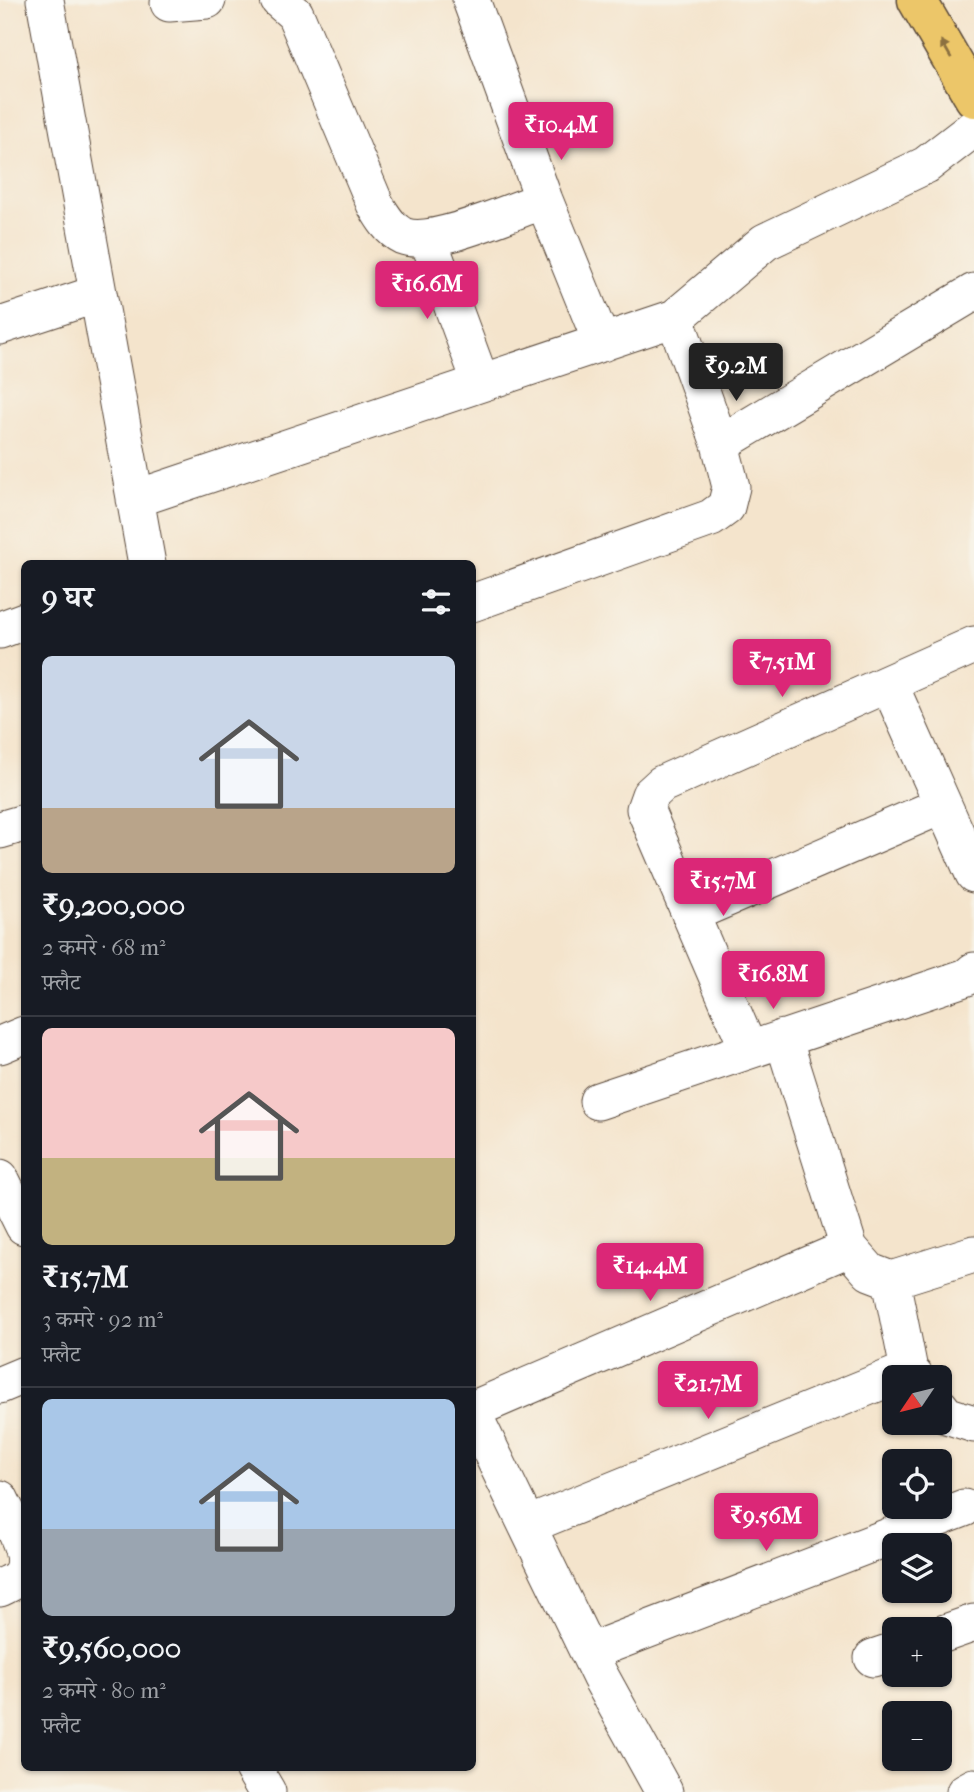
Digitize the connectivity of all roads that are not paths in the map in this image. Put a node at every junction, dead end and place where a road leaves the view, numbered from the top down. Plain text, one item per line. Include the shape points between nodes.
1 (45, 0) edge
2 (207, 0) edge
3 (279, 0) edge
4 (471, 0) edge
5 (917, 0) edge
6 (169, 3) dead end
7 (974, 98) edge
8 (974, 128) edge
9 (544, 200) junction
10 (428, 239) junction
11 (974, 292) edge
12 (97, 294) junction
13 (676, 318) junction
14 (0, 326) edge
15 (602, 343) junction
16 (481, 383) junction
17 (720, 444) junction
18 (135, 499) junction
19 (146, 560) edge
20 (476, 602) edge
21 (21, 622) edge
22 (0, 630) edge
23 (974, 645) edge
24 (889, 684) junction
25 (943, 805) junction
26 (21, 824) edge
27 (0, 830) edge
28 (974, 874) edge
29 (690, 914) junction
30 (974, 971) edge
31 (21, 1036) edge
32 (783, 1038) junction
33 (0, 1045) edge
34 (748, 1050) junction
35 (598, 1101) dead end
36 (0, 1178) edge
37 (21, 1220) edge
38 (849, 1248) junction
39 (974, 1254) edge
40 (891, 1280) junction
41 (910, 1365) edge
42 (21, 1376) edge
43 (0, 1385) edge
44 (882, 1386) edge
45 (476, 1409) edge
46 (952, 1417) edge
47 (476, 1419) edge
48 (974, 1424) edge
49 (0, 1499) edge
50 (964, 1508) dead end
51 (528, 1525) junction
52 (21, 1546) edge
53 (21, 1573) edge
54 (0, 1588) edge
55 (974, 1623) edge
56 (952, 1631) edge
57 (589, 1652) junction
58 (255, 1771) edge
59 (974, 1787) edge
60 (267, 1792) edge
61 (664, 1792) edge
62 (965, 1792) edge

1 - 12 street
2 - 6 street
3 - 10 street via 295,14 386,223 404,236
4 - 9 street
7 -> 5 main road
8 - 13 street via 926,165 765,242
9 - 10 street
9 - 15 street
10 - 16 street
11 - 17 street
12 - 14 street
12 - 18 street
13 - 15 street
13 - 17 street
15 - 16 street
16 - 18 street
17 - 20 street via 731,487 726,507 711,518
18 - 19 street
21 - 22 street
23 - 24 street
24 - 25 street
24 - 29 street via 724,754 650,795 645,809
25 - 28 street
25 - 29 street
26 - 27 street
29 - 34 street
30 - 32 street
31 - 33 street
32 - 34 street
32 - 38 street
34 - 35 street
36 - 37 street
38 - 40 street via 870,1272
38 - 45 street
39 - 40 street
40 - 41 street
42 - 43 street
44 - 51 street
46 - 48 street
47 - 51 street
49 - 52 street
50 - 57 street
51 - 57 street
53 - 54 street
55 - 56 street
57 - 61 street
58 - 60 street
59 - 62 street

